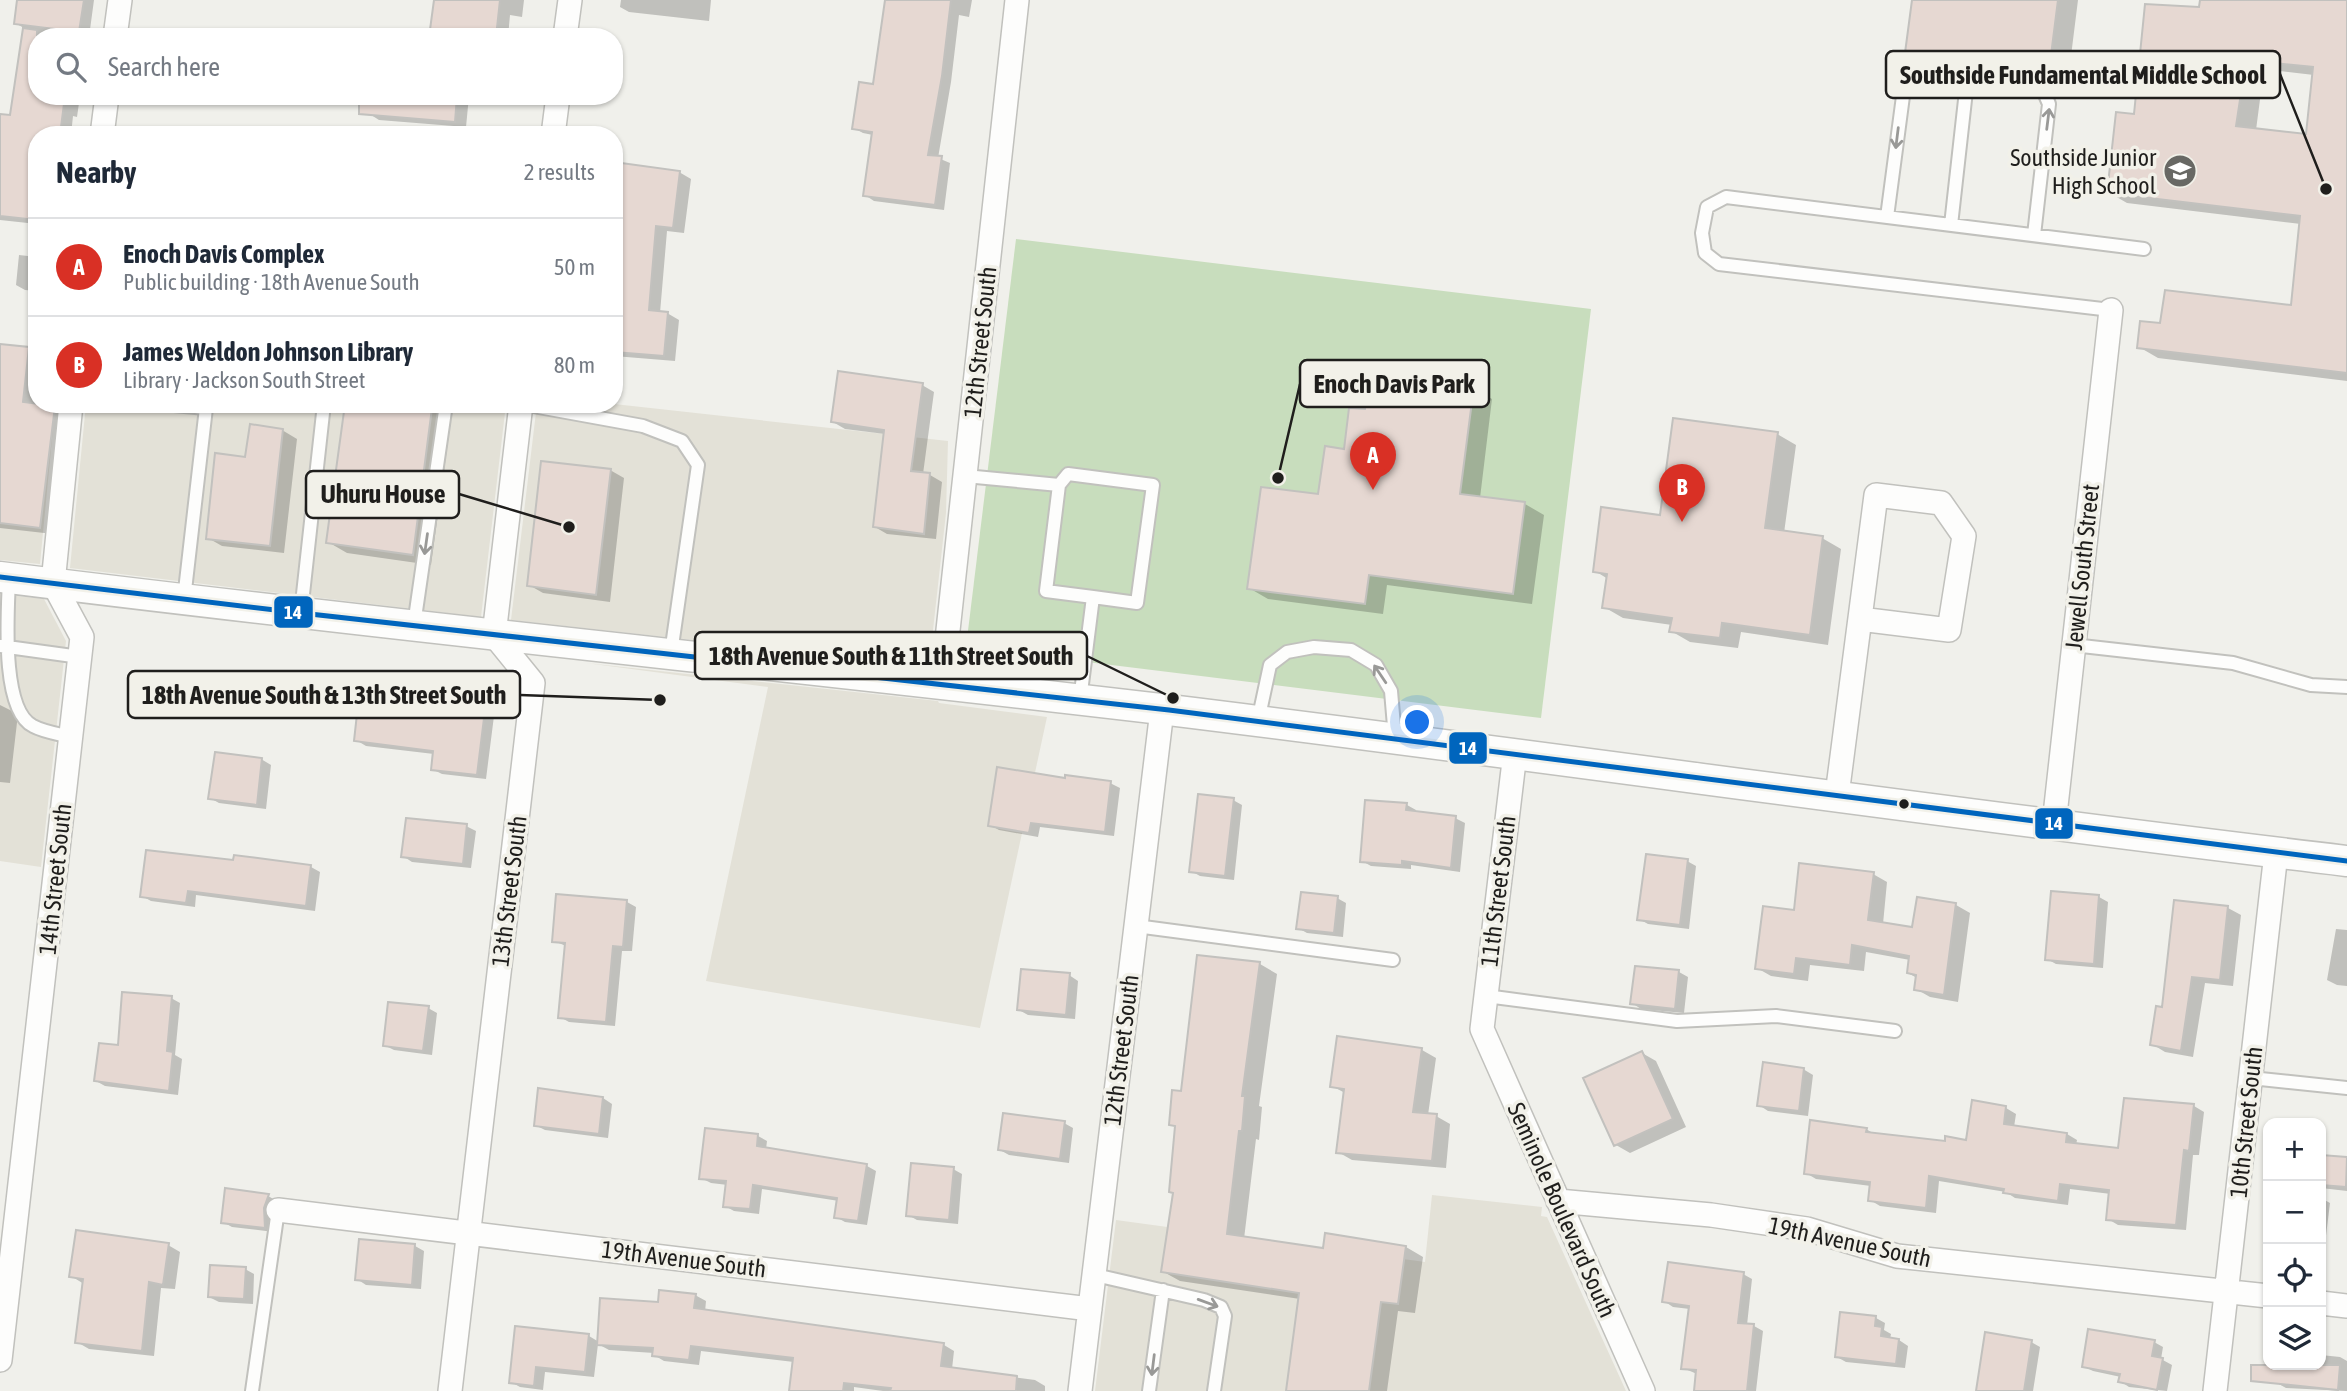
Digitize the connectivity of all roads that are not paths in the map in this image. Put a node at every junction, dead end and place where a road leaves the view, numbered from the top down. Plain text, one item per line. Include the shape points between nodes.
1 (120, 0) edge
2 (570, 0) edge
3 (1017, 0) edge
4 (116, 28) edge
5 (566, 28) edge
6 (1967, 82) junction
7 (106, 105) edge
8 (557, 105) edge
9 (103, 126) edge
10 (555, 126) edge
11 (1887, 217) junction
12 (1951, 225) junction
13 (2034, 235) junction
14 (2144, 249) dead end
15 (2111, 310) joint
16 (70, 413) edge
17 (205, 413) edge
18 (323, 413) edge
19 (445, 413) edge
20 (520, 413) edge
21 (571, 413) edge
22 (965, 476) junction
23 (1059, 485) junction
24 (4, 577) edge
25 (53, 583) junction
26 (1093, 597) junction
27 (184, 599) junction
28 (301, 612) junction
29 (1860, 618) junction
30 (414, 625) junction
31 (494, 635) junction
32 (2073, 645) junction
33 (4, 646) edge
34 (671, 655) junction
35 (80, 657) junction
36 (942, 685) junction
37 (2347, 687) edge
38 (1079, 701) junction
39 (1162, 710) junction
40 (1258, 721) junction
41 (71, 737) junction
42 (1395, 738) junction
43 (1515, 753) junction
44 (1837, 795) junction
45 (2054, 824) junction
46 (2276, 853) junction
47 (2347, 861) edge
48 (1136, 926) junction
49 (1393, 960) dead end
50 (1486, 996) junction
51 (1482, 1028) joint
52 (1895, 1031) dead end
53 (2251, 1077) junction
54 (2347, 1088) edge
55 (1558, 1201) junction
56 (278, 1210) joint
57 (469, 1233) junction
58 (1095, 1275) junction
59 (1163, 1290) junction
60 (2227, 1292) junction
61 (2263, 1296) edge
62 (2326, 1304) edge
63 (2347, 1306) edge
64 (1090, 1309) junction
65 (0, 1360) edge
66 (252, 1391) edge
67 (450, 1391) edge
68 (1080, 1391) edge
69 (1149, 1391) edge
70 (1214, 1391) edge
71 (1643, 1391) edge
72 (2216, 1391) edge

1 - 4 street
2 - 5 street
3 - 22 street, 12th Street South
6 -> 11 lane via 1913,76 1905,81
6 - 12 lane
13 -> 6 lane via 2048,97 2043,90
7 - 9 street
8 - 10 street
11 - 12 lane
11 - 15 lane via 1726,197 1707,207 1702,233 1705,253 1719,264
12 - 13 lane
13 - 14 lane
15 - 32 street, Jewell South Street
16 - 25 street
17 - 27 lane
18 - 28 lane
19 -> 30 lane
20 - 31 street
21 - 34 lane via 643,426 682,441 698,466
22 - 23 lane
22 - 36 street, 12th Street South
23 - 26 lane via 1046,591
23 - 26 lane via 1068,474 1153,485 1137,603
24 - 25 street
24 - 33 lane
25 - 27 street
25 - 35 street, 14th Street South via 82,637
26 - 38 lane
27 - 28 street
28 - 30 street
29 - 29 street via 1877,495 1941,503 1964,536 1949,630
29 - 44 street
30 - 31 street
31 - 34 street
31 - 57 street, 13th Street South via 533,683
32 - 37 lane via 2233,663 2311,685
32 - 45 street, Jewell South Street
33 - 35 lane
33 - 41 lane via 20,711 31,725
34 - 36 street
35 - 41 street, 14th Street South
36 - 38 street
38 - 39 street
39 - 40 street
39 - 48 street, 12th Street South
40 - 42 street
42 -> 40 lane via 1391,691 1376,665 1351,650 1314,647 1278,658 1270,665
41 - 65 street, 14th Street South
42 - 43 street
43 - 44 street
43 - 50 street, 11th Street South
44 - 45 street
45 - 46 street
46 - 47 street
46 - 53 street, 10th Street South
48 - 49 lane
48 - 58 street, 12th Street South
50 - 51 street, 11th Street South
50 - 52 lane via 1677,1021 1776,1016
51 - 55 street, Seminole Boulevard South
53 - 54 lane
53 - 60 street, 10th Street South
55 - 60 street, 19th Avenue South via 1807,1229 1897,1256
55 - 71 street, Seminole Boulevard South
56 - 57 street, 19th Avenue South
56 - 66 lane
57 - 64 street, 19th Avenue South
57 - 67 street, 13th Street South
58 - 59 lane
58 - 64 street, 12th Street South
59 -> 69 lane
59 -> 70 lane via 1221,1307 1225,1316
60 - 61 street, 19th Avenue South
60 - 72 street, 10th Street South
62 - 63 street
64 - 68 street, 12th Street South

